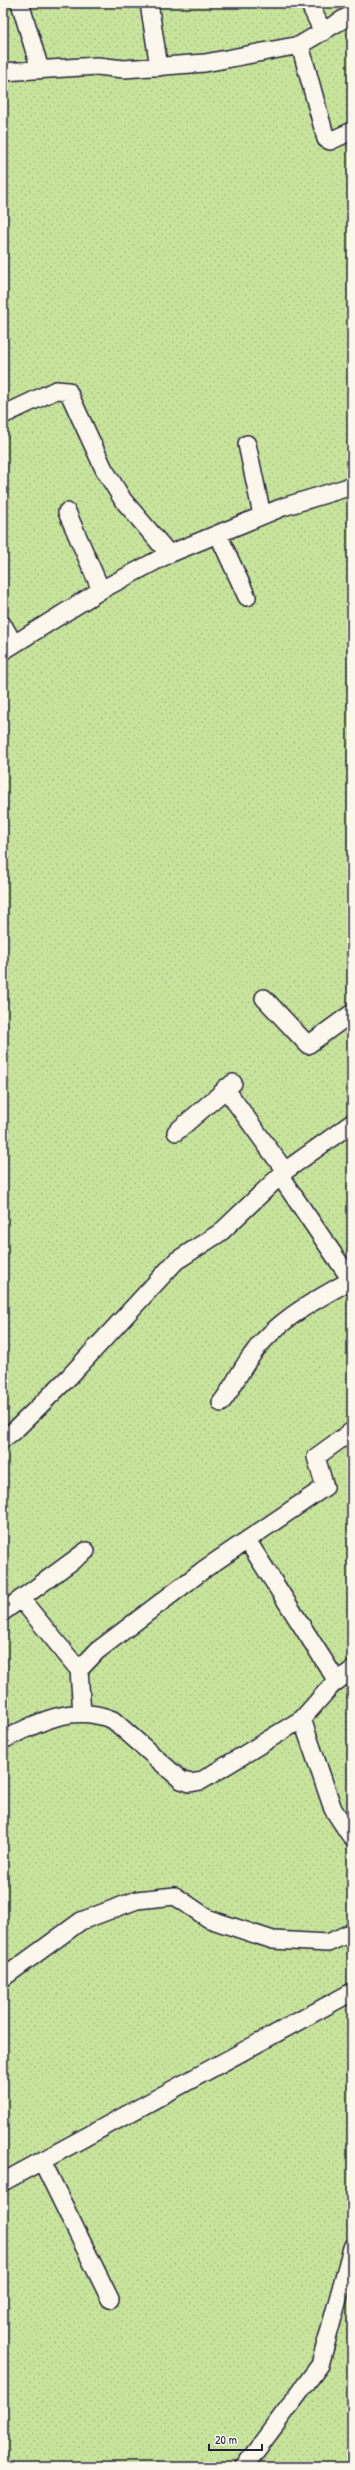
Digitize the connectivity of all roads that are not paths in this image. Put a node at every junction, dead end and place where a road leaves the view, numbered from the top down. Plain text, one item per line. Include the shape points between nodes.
1 (20, 3) edge
2 (149, 3) edge
3 (310, 3) edge
4 (352, 14) edge
5 (323, 32) junction
6 (300, 45) junction
7 (159, 67) junction
8 (40, 69) junction
9 (3, 72) edge
10 (352, 131) edge
11 (3, 415) edge
12 (247, 444) dead end
13 (352, 486) edge
14 (67, 512) dead end
15 (262, 515) junction
16 (218, 534) junction
17 (170, 554) junction
18 (101, 590) junction
19 (247, 596) dead end
20 (3, 625) edge
21 (8, 647) edge
22 (264, 998) dead end
23 (352, 1013) edge
24 (352, 1123) edge
25 (176, 1132) dead end
26 (283, 1174) junction
27 (348, 1279) edge
28 (221, 1404) dead end
29 (352, 1431) edge
30 (3, 1439) edge
31 (247, 1540) junction
32 (86, 1551) dead end
33 (21, 1599) junction
34 (3, 1612) edge
35 (79, 1670) junction
36 (352, 1670) edge
37 (337, 1681) junction
38 (82, 1713) junction
39 (302, 1719) junction
40 (3, 1740) edge
41 (352, 1838) edge
42 (352, 1932) edge
43 (3, 1978) edge
44 (352, 1992) edge
45 (42, 2161) junction
46 (3, 2182) edge
47 (351, 2256) edge
48 (110, 2299) dead end
49 (244, 2467) edge

1 - 8 street
2 - 7 street
3 - 5 street
4 - 5 street
5 - 6 street
6 - 7 street via 204,63
6 - 10 street via 326,139 330,141
7 - 8 street via 124,69 97,66
8 - 9 street
11 - 17 street via 56,390 68,390 104,469 123,500
12 - 15 street
13 - 15 street via 283,506
14 - 18 street
15 - 16 street
16 - 17 street
16 - 19 street
17 - 18 street
18 - 21 street
20 - 21 street
22 - 23 street via 308,1045
24 - 26 street
25 - 26 street via 229,1085
26 - 27 street
26 - 30 street via 221,1232 176,1261 69,1376
27 - 28 street via 302,1307 272,1330 248,1359 236,1384
29 - 31 street via 316,1457 325,1487
31 - 35 street via 97,1651
31 - 37 street
32 - 33 street
33 - 34 street
33 - 35 street
35 - 38 street
36 - 37 street
37 - 39 street
38 - 39 street via 99,1714 113,1720 181,1780 190,1783 201,1781
38 - 40 street via 45,1719
39 - 41 street via 333,1809
42 - 43 street via 328,1943 273,1940 209,1919 175,1896 137,1900 81,1921
44 - 45 street
45 - 46 street
45 - 48 street
47 - 49 street via 320,2365

